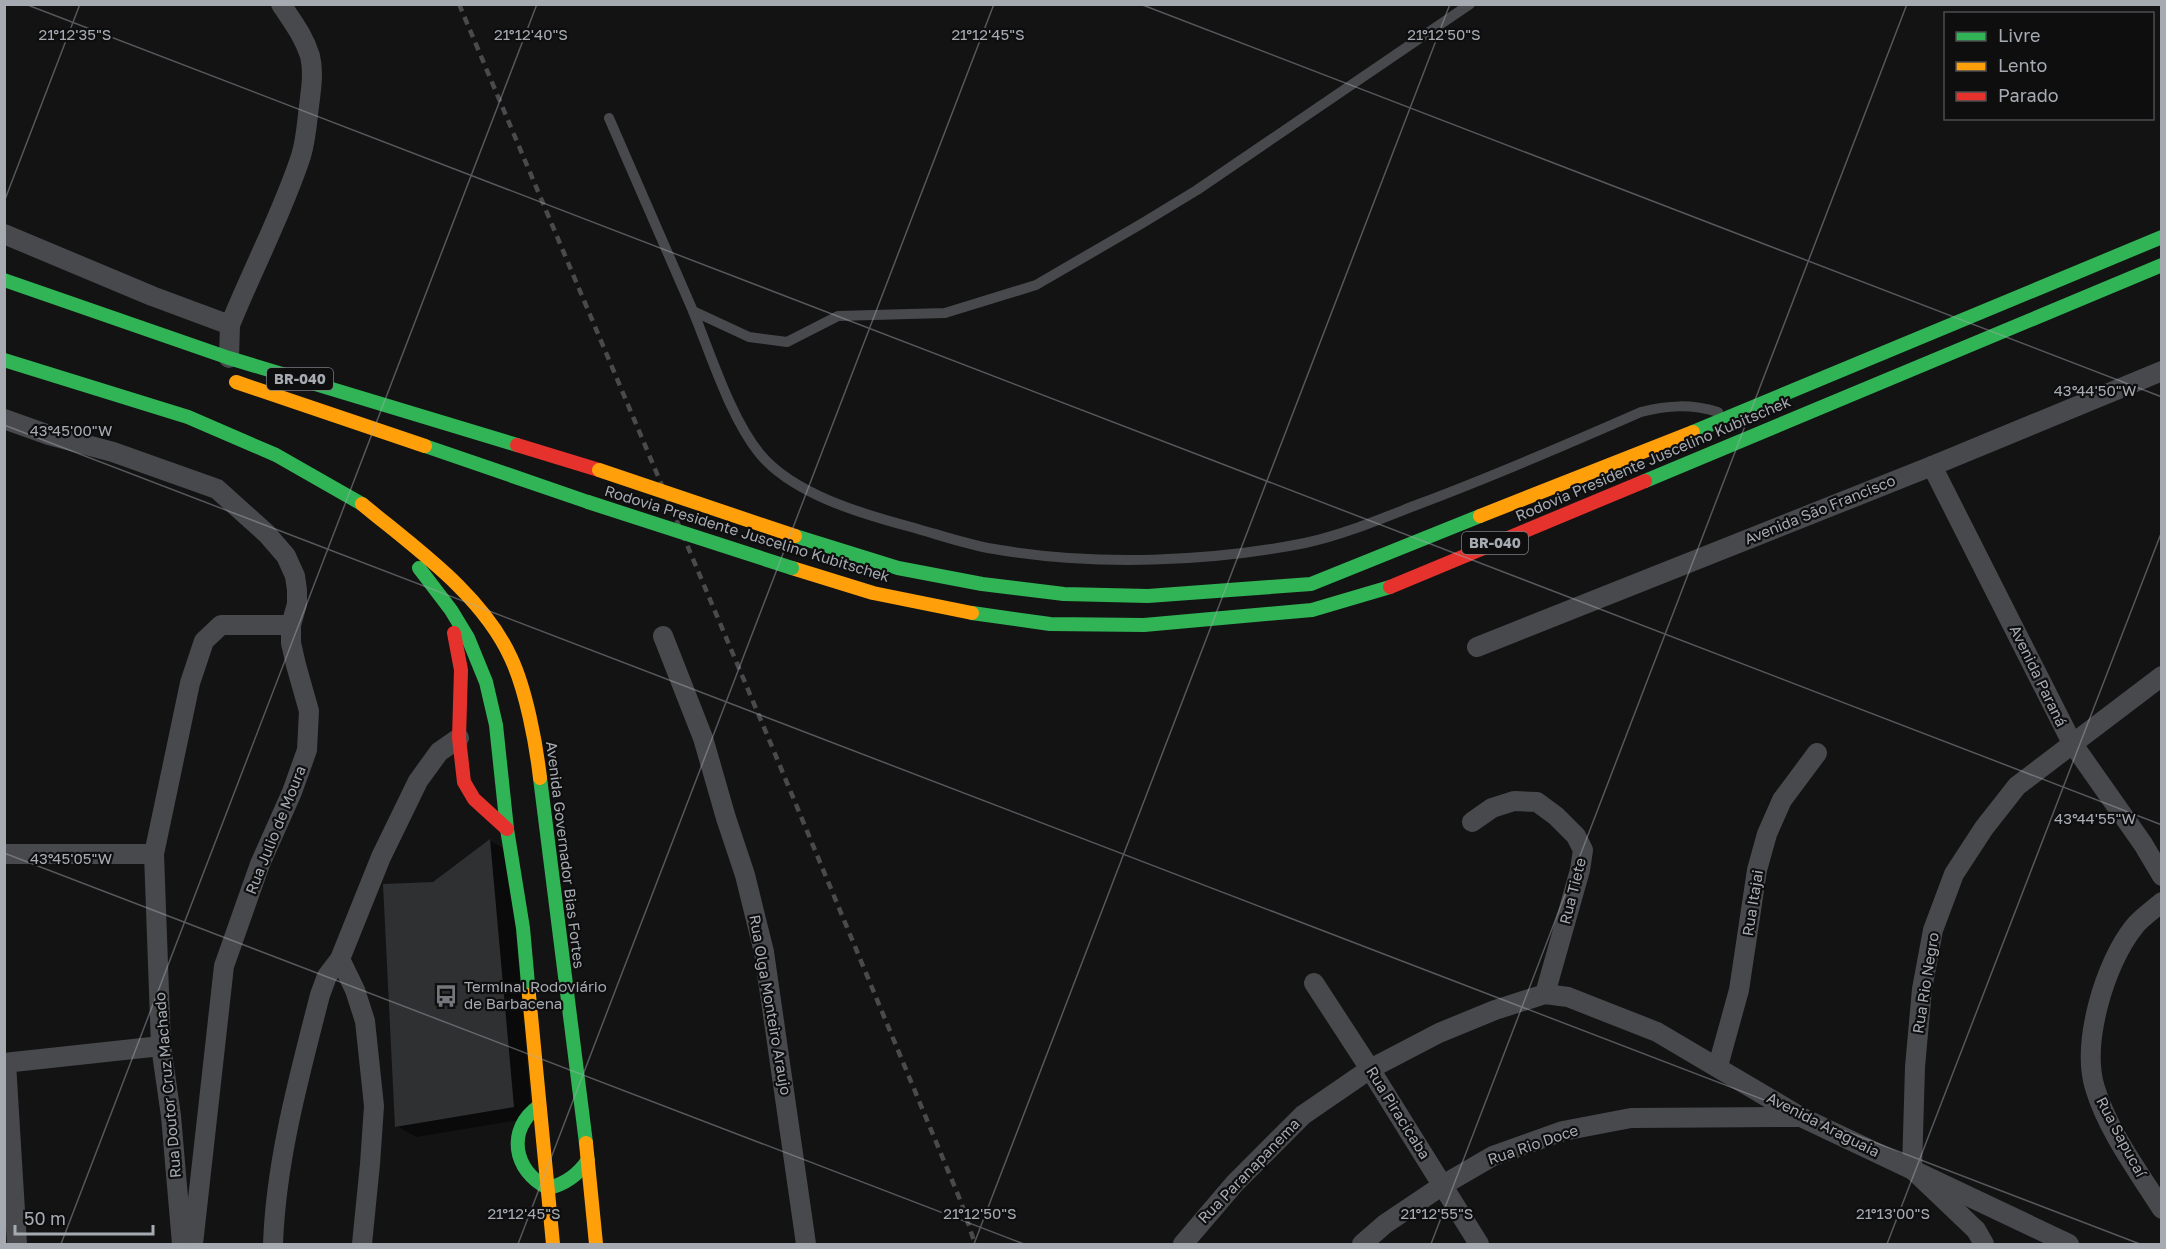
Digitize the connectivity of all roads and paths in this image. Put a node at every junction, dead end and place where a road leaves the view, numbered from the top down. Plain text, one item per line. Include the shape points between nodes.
1 (280, 4) edge
2 (1470, 4) edge
3 (609, 118) dead end
4 (4, 234) edge
5 (2162, 237) edge
6 (2162, 265) edge
7 (15, 269) dead end
8 (4, 280) edge
9 (96, 311) junction
10 (693, 311) junction
11 (230, 325) junction
12 (229, 358) junction
13 (4, 360) edge
14 (2162, 371) edge
15 (218, 376) dead end
16 (1732, 416) junction
17 (4, 419) edge
18 (1932, 466) junction
19 (357, 500) junction
20 (451, 610) junction
21 (291, 625) junction
22 (663, 636) dead end
23 (1477, 646) dead end
24 (2162, 676) edge
25 (496, 725) junction
26 (471, 731) junction
27 (2072, 743) junction
28 (537, 750) junction
29 (1817, 753) dead end
30 (1472, 822) dead end
31 (507, 829) junction
32 (4, 854) edge
33 (154, 854) junction
34 (2162, 876) edge
35 (2162, 902) edge
36 (340, 959) junction
37 (1314, 983) dead end
38 (1545, 994) junction
39 (161, 1046) junction
40 (5, 1063) edge
41 (1718, 1066) junction
42 (1370, 1069) junction
43 (539, 1106) junction
44 (1801, 1117) junction
45 (588, 1160) junction
46 (1912, 1169) junction
47 (1443, 1185) junction
48 (548, 1188) junction
49 (2162, 1209) edge
50 (17, 1245) edge
51 (182, 1245) edge
52 (193, 1245) edge
53 (273, 1245) edge
54 (362, 1245) edge
55 (554, 1245) edge
56 (596, 1245) edge
57 (806, 1245) edge
58 (1183, 1245) edge
59 (1362, 1245) edge
60 (1479, 1245) edge
61 (1984, 1245) edge
62 (2069, 1245) edge

1 - 11 street via 303,37 310,58 312,84 307,123 302,154 275,226
2 - 10 lane via 1197,190 1036,285 945,314 838,316 787,342 749,337
3 - 10 lane
4 - 11 street
5 - 16 main road, Rodovia Presidente Juscelino Kubitschek / BR-040
6 - 15 main road, Rodovia Presidente Juscelino Kubitschek / BR-040, bridge via 1395,585 1312,610 1144,625 1050,624 873,593 588,502
7 - 9 main road
8 - 9 main road, Rodovia Presidente Juscelino Kubitschek / BR-040
9 - 12 main road, Rodovia Presidente Juscelino Kubitschek / BR-040
10 - 16 lane via 741,427 761,456 788,478 832,502 879,518 1000,550 1146,560 1237,554 1308,542 1509,470 1641,412 1679,405
11 - 12 street
12 - 16 main road, Rodovia Presidente Juscelino Kubitschek / BR-040, bridge via 599,470 898,568 1064,594 1149,596 1311,584
13 - 19 main road, Avenida Governador Bias Fortes via 188,417 276,455
14 - 18 street, Avenida São Francisco
17 - 21 street, Rua Julio de Moura via 217,489 286,556 297,590
18 - 23 street, Avenida São Francisco
18 - 27 street, Avenida Paraná
19 - 20 main road, Avenida Governador Bias Fortes via 418,566
19 - 28 main road, Avenida Governador Bias Fortes via 449,576 489,622 511,658
20 - 25 main road, Avenida Governador Bias Fortes via 479,662
20 - 26 main road
21 - 33 street, Rua Doutor Cruz Machado via 221,625 204,641 190,683
21 - 52 street, Rua Julio de Moura via 296,665 309,711 307,750 224,966
22 - 57 street, Rua Olga Monteiro Araujo via 703,738 764,952
24 - 27 street, Rua Rio Negro
25 - 26 main road
25 - 28 main road via 516,729
25 - 31 main road, Avenida Governador Bias Fortes
26 - 31 main road via 464,782 474,799
26 - 36 street via 439,752 418,781 381,857
27 - 34 street, Avenida Paraná
27 - 46 street, Rua Rio Negro via 2017,786 1954,874 1933,930 1921,1000
28 - 45 main road, Avenida Governador Bias Fortes
29 - 41 street, Rua Itajai via 1782,800 1767,834 1757,870 1739,990
30 - 38 street, Rua Tiete via 1492,808 1514,801 1537,802 1576,836 1583,850 1581,870
31 - 43 main road, Avenida Governador Bias Fortes via 524,928
32 - 33 street
33 - 39 street, Rua Doutor Cruz Machado
35 - 49 street, Rua Sapucaí via 2134,926 2113,963 2098,1002 2090,1064 2095,1088 2111,1125
36 - 53 street via 327,976 320,995 290,1116
36 - 54 street via 365,1021 374,1106
37 - 42 street, Rua Piracicaba
38 - 41 street, Avenida Araguaia via 1568,997 1657,1032
38 - 42 street, Rua Paranapanema via 1439,1033
39 - 40 street
39 - 51 street, Rua Doutor Cruz Machado
40 - 50 street
41 - 44 street, Avenida Araguaia
42 - 47 street, Rua Piracicaba
42 - 58 street, Rua Paranapanema via 1303,1115 1235,1183
43 - 48 main road, Avenida Governador Bias Fortes
43 - 48 main road via 524,1119 517,1144 523,1166 532,1178
44 - 46 street, Avenida Araguaia
44 - 47 street, Rua Rio Doce via 1620,1120 1563,1131 1493,1156
45 - 48 main road via 572,1179
45 - 56 main road, Avenida Governador Bias Fortes
46 - 61 street via 1976,1230
46 - 62 street, Avenida Araguaia
47 - 59 street, Rua Rio Doce via 1385,1224
47 - 60 street, Rua Piracicaba
48 - 55 main road, Avenida Governador Bias Fortes

